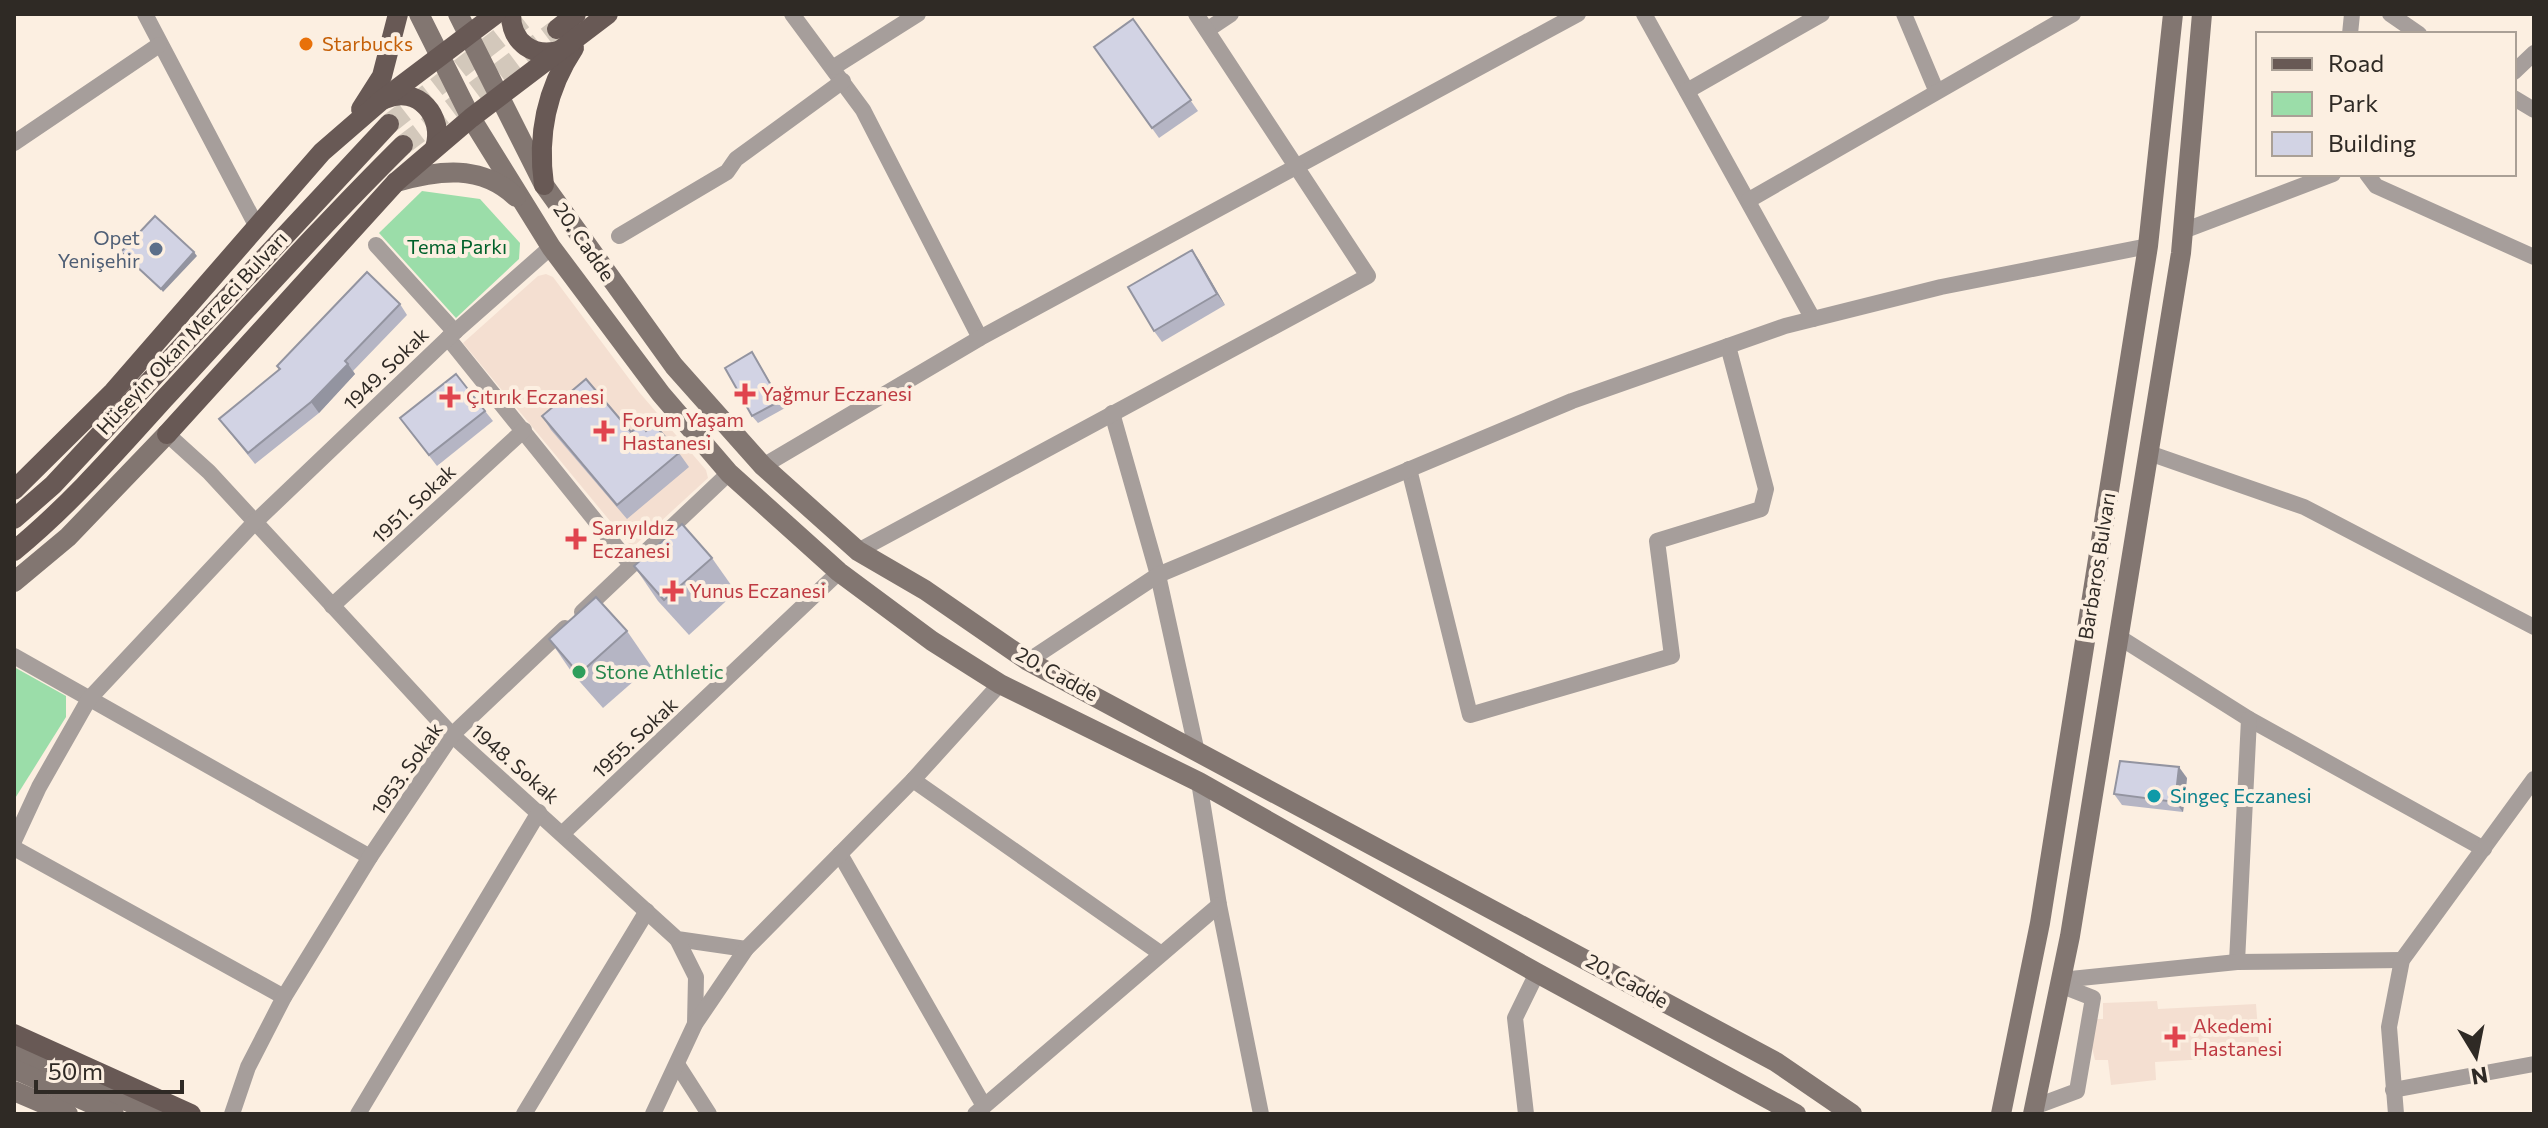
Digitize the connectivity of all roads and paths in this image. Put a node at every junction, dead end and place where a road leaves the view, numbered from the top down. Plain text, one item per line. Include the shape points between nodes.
1 (145, 14) edge
2 (398, 14) edge
3 (419, 14) edge
4 (458, 14) edge
5 (496, 14) edge
6 (511, 14) edge
7 (608, 14) edge
8 (792, 14) edge
9 (918, 14) edge
10 (1196, 14) edge
11 (1231, 14) edge
12 (1578, 14) edge
13 (1644, 14) edge
14 (1822, 14) edge
15 (1904, 14) edge
16 (2073, 14) edge
17 (2173, 14) edge
18 (2202, 14) edge
19 (2390, 14) edge
20 (582, 22) edge
21 (557, 29) tunnel mouth
22 (1207, 30) junction
23 (2416, 32) edge
24 (467, 34) junction
25 (159, 45) junction
26 (568, 47) junction
27 (2534, 53) edge
28 (439, 56) junction
29 (2516, 70) edge
30 (839, 74) junction
31 (1936, 90) junction
32 (1687, 91) junction
33 (500, 98) junction
34 (2516, 99) edge
35 (382, 100) junction
36 (2534, 110) edge
37 (471, 118) junction
38 (389, 124) tunnel mouth
39 (344, 130) junction
40 (16, 135) edge
41 (403, 145) tunnel mouth
42 (435, 148) junction
43 (1299, 168) junction
44 (2328, 176) edge
45 (2368, 176) edge
46 (396, 182) junction
47 (544, 185) junction
48 (1749, 200) junction
49 (524, 204) junction
50 (257, 227) junction
51 (2183, 231) junction
52 (619, 236) dead end
53 (376, 245) dead end
54 (2148, 246) junction
55 (551, 247) junction
56 (2534, 257) edge
57 (1813, 319) junction
58 (452, 335) junction
59 (980, 338) junction
60 (1728, 346) junction
61 (1112, 413) junction
62 (524, 430) junction
63 (167, 434) junction
64 (2149, 453) junction
65 (763, 466) junction
66 (1409, 469) junction
67 (729, 473) junction
68 (14, 490) edge
69 (14, 519) edge
70 (253, 524) junction
71 (14, 551) edge
72 (858, 551) junction
73 (631, 565) junction
74 (839, 572) junction
75 (1158, 575) junction
76 (14, 582) edge
77 (332, 606) junction
78 (2534, 627) edge
79 (2119, 637) junction
80 (14, 656) edge
81 (1028, 661) junction
82 (1000, 684) junction
83 (89, 699) junction
84 (2249, 719) junction
85 (452, 735) junction
86 (1196, 748) junction
87 (2534, 779) edge
88 (913, 780) junction
89 (1199, 782) junction
90 (539, 812) junction
91 (563, 833) junction
92 (14, 841) edge
93 (14, 848) edge
94 (2484, 849) junction
95 (840, 854) junction
96 (370, 857) junction
97 (1219, 905) junction
98 (647, 911) junction
99 (677, 939) junction
100 (746, 949) junction
101 (1160, 953) junction
102 (2402, 960) junction
103 (2237, 962) junction
104 (1537, 973) junction
105 (2060, 983) junction
106 (284, 997) junction
107 (695, 1024) junction
108 (14, 1034) edge
109 (14, 1051) edge
110 (677, 1064) junction
111 (2534, 1064) edge
112 (14, 1069) edge
113 (2393, 1090) junction
114 (14, 1091) edge
115 (979, 1110) edge
116 (2034, 1111) edge
117 (68, 1114) edge
118 (114, 1114) edge
119 (156, 1114) edge
120 (191, 1114) edge
121 (232, 1114) edge
122 (358, 1114) edge
123 (524, 1114) edge
124 (653, 1114) edge
125 (709, 1114) edge
126 (1261, 1114) edge
127 (1526, 1114) edge
128 (1796, 1114) edge
129 (1852, 1114) edge
130 (2001, 1114) edge
131 (2396, 1114) edge

1 - 25 street
2 - 39 main road via 382,76
3 - 28 street, 20. Cadde
4 - 24 street, 20. Cadde
5 - 24 main road
6 - 26 main road via 514,33 526,47 542,54
7 - 20 main road
8 - 30 street
9 - 30 street
10 - 22 street
11 - 22 street
12 - 43 street
13 - 32 street
14 - 32 street
15 - 31 street
16 - 31 street
17 - 54 street, Barbaros Bulvarı
18 - 51 street, Barbaros Bulvarı
19 - 23 street
20 - 21 main road
20 - 26 main road
20 - 47 main road via 548,103 541,148
22 - 43 street
24 - 28 main road
24 - 33 street, 20. Cadde
25 - 40 street
25 - 50 street
26 - 33 main road
27 - 29 street
28 - 35 main road
28 - 37 street, 20. Cadde
30 - 52 street via 727,172
30 - 59 street via 863,110
31 - 48 street
32 - 48 street
33 - 37 main road
33 - 47 street, 20. Cadde
34 - 36 street
35 - 39 main road
35 - 42 main road via 400,95 425,104 438,129
37 - 42 main road
37 - 49 street, 20. Cadde
38 - 69 main road, Hüseyin Okan Merzeci Bulvarı via 53,485
39 - 50 main road
41 - 71 main road, Hüseyin Okan Merzeci Bulvarı via 119,449
42 - 46 main road
43 - 59 street
43 - 61 street via 1368,276
44 - 51 street
45 - 56 street via 2376,186
46 - 49 street via 430,172 462,172 496,182
46 - 63 main road
47 - 65 street, 20. Cadde via 674,366
48 - 57 street
49 - 55 street, 20. Cadde
50 - 68 main road via 113,392
51 - 64 street, Barbaros Bulvarı
53 - 58 street
54 - 57 street via 1941,287
54 - 130 street, Barbaros Bulvarı via 2040,923
55 - 58 street, 1949. Sokak
55 - 67 street, 20. Cadde via 661,394
57 - 60 street
58 - 62 street
58 - 70 street, 1949. Sokak
59 - 65 street
60 - 66 street via 1572,401
60 - 66 street via 1766,489 1761,509 1657,541 1672,656 1470,715
61 - 72 street
61 - 75 street
62 - 73 street
62 - 77 street, 1951. Sokak
63 - 70 street, 1948. Sokak via 209,472
63 - 76 street via 68,537
64 - 78 street via 2304,507
64 - 79 street, Barbaros Bulvarı
65 - 72 street, 20. Cadde
66 - 75 street
67 - 73 street, 1953. Sokak
67 - 74 street, 20. Cadde
70 - 77 street, 1948. Sokak
70 - 83 street, 1949. Sokak
72 - 81 street, 20. Cadde
73 - 85 street, 1953. Sokak
74 - 82 street, 20. Cadde
74 - 91 street, 1955. Sokak
75 - 81 street
75 - 86 street
77 - 85 street, 1948. Sokak
79 - 84 street
79 - 105 street, Barbaros Bulvarı
80 - 83 street
81 - 86 street, 20. Cadde
82 - 88 street
82 - 89 street, 20. Cadde
83 - 92 street, 1949. Sokak
83 - 96 street
84 - 94 street
84 - 103 street
85 - 90 street, 1948. Sokak
85 - 96 street, 1953. Sokak
86 - 129 street, 20. Cadde via 1776,1062
87 - 94 street
88 - 95 street
88 - 101 street
89 - 97 street
89 - 104 street, 20. Cadde
90 - 91 street, 1948. Sokak
90 - 122 street
91 - 98 street, 1948. Sokak
93 - 106 street
94 - 102 street
95 - 100 street
95 - 115 street
96 - 106 street, 1953. Sokak
97 - 101 street
97 - 126 street
98 - 99 street, 1948. Sokak
98 - 123 street
99 - 100 street
99 - 107 street via 696,977
100 - 107 street
101 - 115 street
102 - 103 street
102 - 113 street via 2389,1027
103 - 105 street
104 - 127 street via 1515,1018
104 - 128 street, 20. Cadde
105 - 116 street, Barbaros Bulvarı
105 - 116 street via 2093,998 2077,1091
106 - 121 street, 1953. Sokak via 248,1067
107 - 110 street
108 - 120 main road
109 - 119 street
110 - 124 street
110 - 125 street
111 - 113 street
112 - 118 street
113 - 131 street
114 - 117 street

